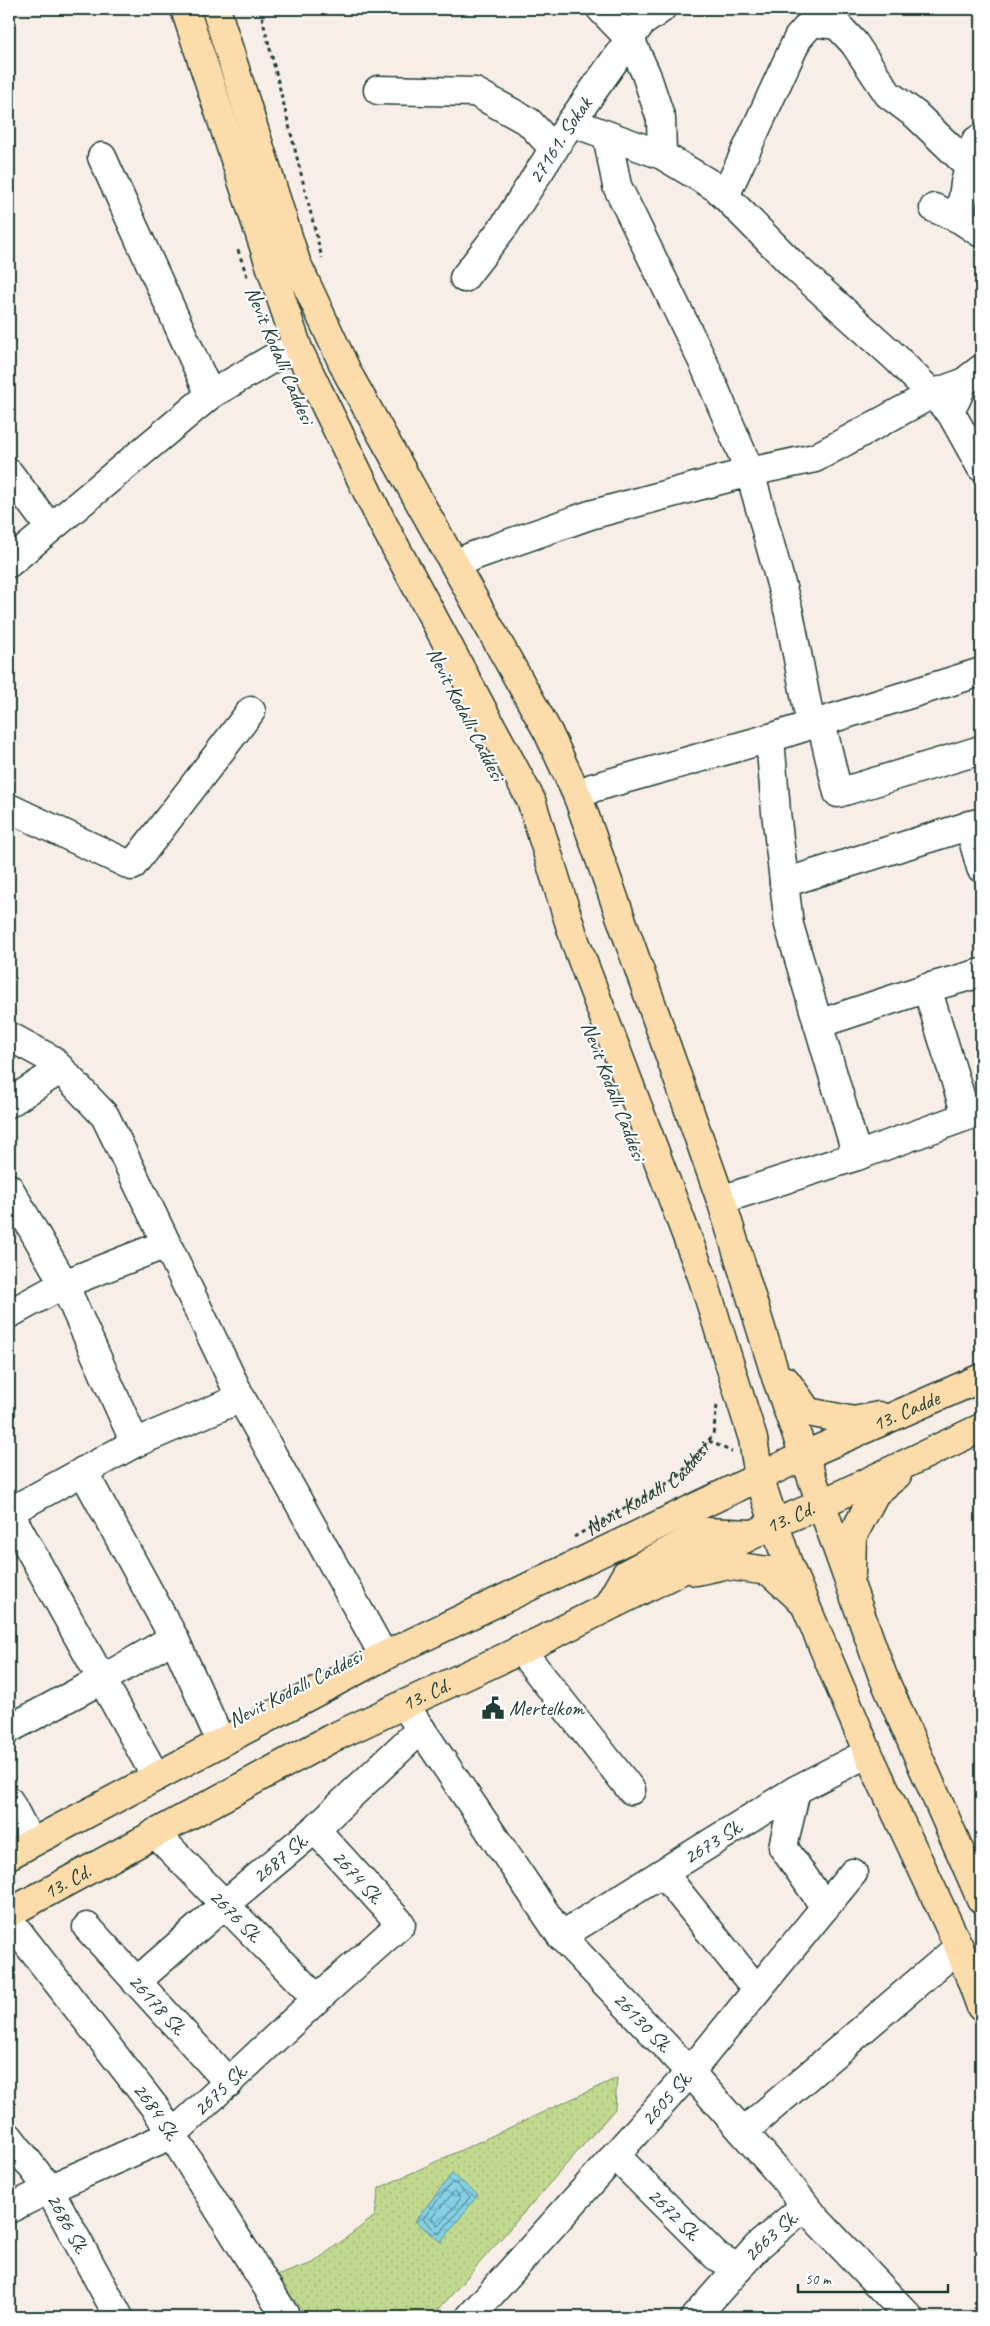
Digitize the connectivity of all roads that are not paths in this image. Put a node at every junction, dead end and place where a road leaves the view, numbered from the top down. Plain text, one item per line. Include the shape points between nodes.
1 (185, 9) edge
2 (216, 9) edge
3 (601, 9) edge
4 (661, 9) edge
5 (630, 39) junction
6 (378, 90) dead end
7 (572, 122) junction
8 (608, 135) junction
9 (981, 138) edge
10 (554, 149) junction
11 (662, 155) junction
12 (102, 157) dead end
13 (969, 166) junction
14 (725, 196) junction
15 (934, 208) dead end
16 (971, 226) edge
17 (464, 278) dead end
18 (298, 349) junction
19 (972, 376) edge
20 (210, 394) junction
21 (941, 404) junction
22 (981, 467) edge
23 (750, 472) junction
24 (9, 473) edge
25 (50, 528) junction
26 (9, 563) edge
27 (455, 564) junction
28 (981, 672) edge
29 (251, 710) dead end
30 (816, 723) junction
31 (770, 738) junction
32 (981, 750) edge
33 (578, 797) junction
34 (9, 808) edge
35 (975, 824) edge
36 (981, 868) edge
37 (784, 883) junction
38 (981, 973) edge
39 (928, 988) junction
40 (818, 1024) junction
41 (9, 1036) edge
42 (61, 1069) junction
43 (9, 1103) edge
44 (974, 1113) edge
45 (856, 1156) junction
46 (9, 1188) edge
47 (722, 1203) junction
48 (166, 1244) junction
49 (64, 1284) junction
50 (9, 1314) edge
51 (770, 1358) junction
52 (973, 1382) edge
53 (242, 1398) junction
54 (905, 1411) junction
55 (981, 1428) edge
56 (134, 1443) junction
57 (830, 1444) junction
58 (803, 1456) junction
59 (917, 1458) junction
60 (83, 1471) junction
61 (759, 1477) junction
62 (14, 1497) edge
63 (821, 1504) junction
64 (764, 1529) junction
65 (832, 1538) junction
66 (670, 1576) junction
67 (851, 1590) junction
68 (805, 1603) junction
69 (608, 1607) junction
70 (174, 1638) junction
71 (520, 1649) junction
72 (384, 1656) junction
73 (880, 1668) junction
74 (102, 1680) junction
75 (404, 1704) junction
76 (421, 1728) junction
77 (9, 1729) edge
78 (220, 1742) junction
79 (868, 1753) junction
80 (156, 1777) junction
81 (631, 1790) dead end
82 (796, 1790) junction
83 (9, 1801) edge
84 (315, 1829) junction
85 (156, 1834) junction
86 (20, 1849) edge
87 (853, 1872) dead end
88 (662, 1873) junction
89 (981, 1899) edge
90 (224, 1904) junction
91 (825, 1907) junction
92 (9, 1913) edge
93 (9, 1920) edge
94 (401, 1924) joint
95 (87, 1927) dead end
96 (561, 1936) junction
97 (959, 1947) junction
98 (136, 1982) junction
99 (757, 1990) junction
100 (317, 1999) junction
101 (981, 2007) edge
102 (690, 2072) junction
103 (229, 2083) junction
104 (743, 2132) junction
105 (173, 2134) junction
106 (9, 2136) edge
107 (615, 2155) junction
108 (49, 2189) junction
109 (805, 2206) junction
110 (9, 2209) edge
111 (739, 2268) junction
112 (119, 2317) edge
113 (286, 2317) edge
114 (470, 2317) edge
115 (695, 2317) edge
116 (909, 2317) edge

1 - 18 main road, Nevit Kodallı Caddesi
2 - 27 main road via 296,262 348,374
3 - 5 street
4 - 5 street, 27161. Sokak via 641,23
5 - 7 street, 27161. Sokak
5 - 11 street via 662,119
6 - 10 street via 475,92 529,122
7 - 8 street
7 - 10 street, 27161. Sokak
8 - 11 street
8 - 23 street via 617,186 704,364
9 - 13 street via 976,141
10 - 17 street, 27161. Sokak
11 - 14 street
12 - 20 street
13 - 14 street via 916,115 888,94 854,43 837,25 812,22 798,38
13 - 16 street
14 - 21 street via 796,268
15 - 16 street
18 - 20 street via 280,354
18 - 61 main road, Nevit Kodallı Caddesi via 382,522 531,800 575,941 703,1278 753,1439
19 - 21 street
20 - 25 street
21 - 22 street
21 - 23 street via 815,458
23 - 27 street via 590,515
23 - 30 street
24 - 25 street
25 - 26 street
27 - 33 main road via 548,732
28 - 30 street
29 - 34 street via 132,866
30 - 31 street
30 - 32 street via 838,793
31 - 33 street via 592,788
31 - 37 street
33 - 47 main road
35 - 36 street
35 - 37 street
37 - 40 street via 789,925
38 - 39 street
39 - 40 street
39 - 44 street
40 - 45 street
41 - 42 street via 51,1059
42 - 43 street
42 - 48 street via 105,1116
44 - 45 street
45 - 47 street via 734,1196
46 - 49 street
47 - 51 main road
48 - 49 street
48 - 53 street
49 - 50 street
49 - 56 street
51 - 54 main road via 808,1412 854,1420
51 - 58 main road
52 - 54 main road, 13. Cadde
52 - 57 main road via 942,1415 862,1449
53 - 56 street
53 - 72 street
54 - 57 main road, 13. Cadde
55 - 59 main road
56 - 60 street
57 - 58 main road
58 - 61 main road
58 - 63 main road
59 - 63 main road, 13. Cd.
59 - 67 main road via 875,1493 852,1538
60 - 62 street
60 - 70 street
61 - 64 main road, Nevit Kodallı Caddesi
61 - 72 main road
62 - 74 street via 9,1512
63 - 64 main road, 13. Cd.
63 - 65 main road
64 - 66 main road, 13. Cd.
64 - 68 main road, Nevit Kodallı Caddesi via 788,1564
64 - 69 main road via 706,1532 626,1574
65 - 67 main road
65 - 73 main road via 828,1576 853,1642
66 - 68 main road via 724,1565 769,1571
66 - 69 main road, 13. Cd.
67 - 73 main road
68 - 79 main road, Nevit Kodallı Caddesi
69 - 71 main road, 13. Cd.
70 - 74 street
70 - 78 street
71 - 75 main road, 13. Cd.
71 - 81 street
72 - 78 main road
73 - 89 main road
74 - 77 street
74 - 80 street
75 - 76 street, 26130 Sk.
75 - 85 main road, 13. Cd. via 330,1739
76 - 84 street, 2687 Sk.
76 - 96 street, 26130 Sk.
78 - 80 main road
79 - 82 street, 2673 Sk.
79 - 97 main road, Nevit Kodallı Caddesi
80 - 86 main road
82 - 88 street, 2673 Sk.
82 - 91 street via 783,1847
83 - 86 street
84 - 90 street, 2687 Sk.
84 - 94 street, 2674 Sk.
85 - 90 street, 2676 Sk.
85 - 92 main road, 13. Cd.
87 - 91 street, 2605 Sk.
88 - 96 street, 2673 Sk.
88 - 99 street
90 - 98 street, 2687 Sk.
90 - 100 street, 2676 Sk.
91 - 99 street, 2605 Sk.
93 - 105 street, 2684 Sk.
94 - 100 street, 2675 Sk.
95 - 98 street, 26178 Sk.
96 - 102 street, 26130 Sk.
97 - 101 main road, Nevit Kodallı Caddesi
97 - 104 street
98 - 103 street, 26178 Sk.
99 - 102 street, 2605 Sk.
100 - 103 street, 2675 Sk.
102 - 104 street, 26130 Sk.
102 - 107 street, 2605 Sk.
103 - 105 street, 2675 Sk.
104 - 109 street, 26130 Sk.
105 - 108 street, 2675 Sk.
105 - 113 street, 2684 Sk.
106 - 108 street, 2686 Sk.
107 - 111 street, 2672 Sk. via 716,2256
107 - 114 street, 2605 Sk.
108 - 110 street, 2675 Sk.
108 - 112 street, 2686 Sk.
109 - 111 street, 2663 Sk. via 758,2246
109 - 116 street, 26130 Sk.
111 - 115 street, 2663 Sk.

